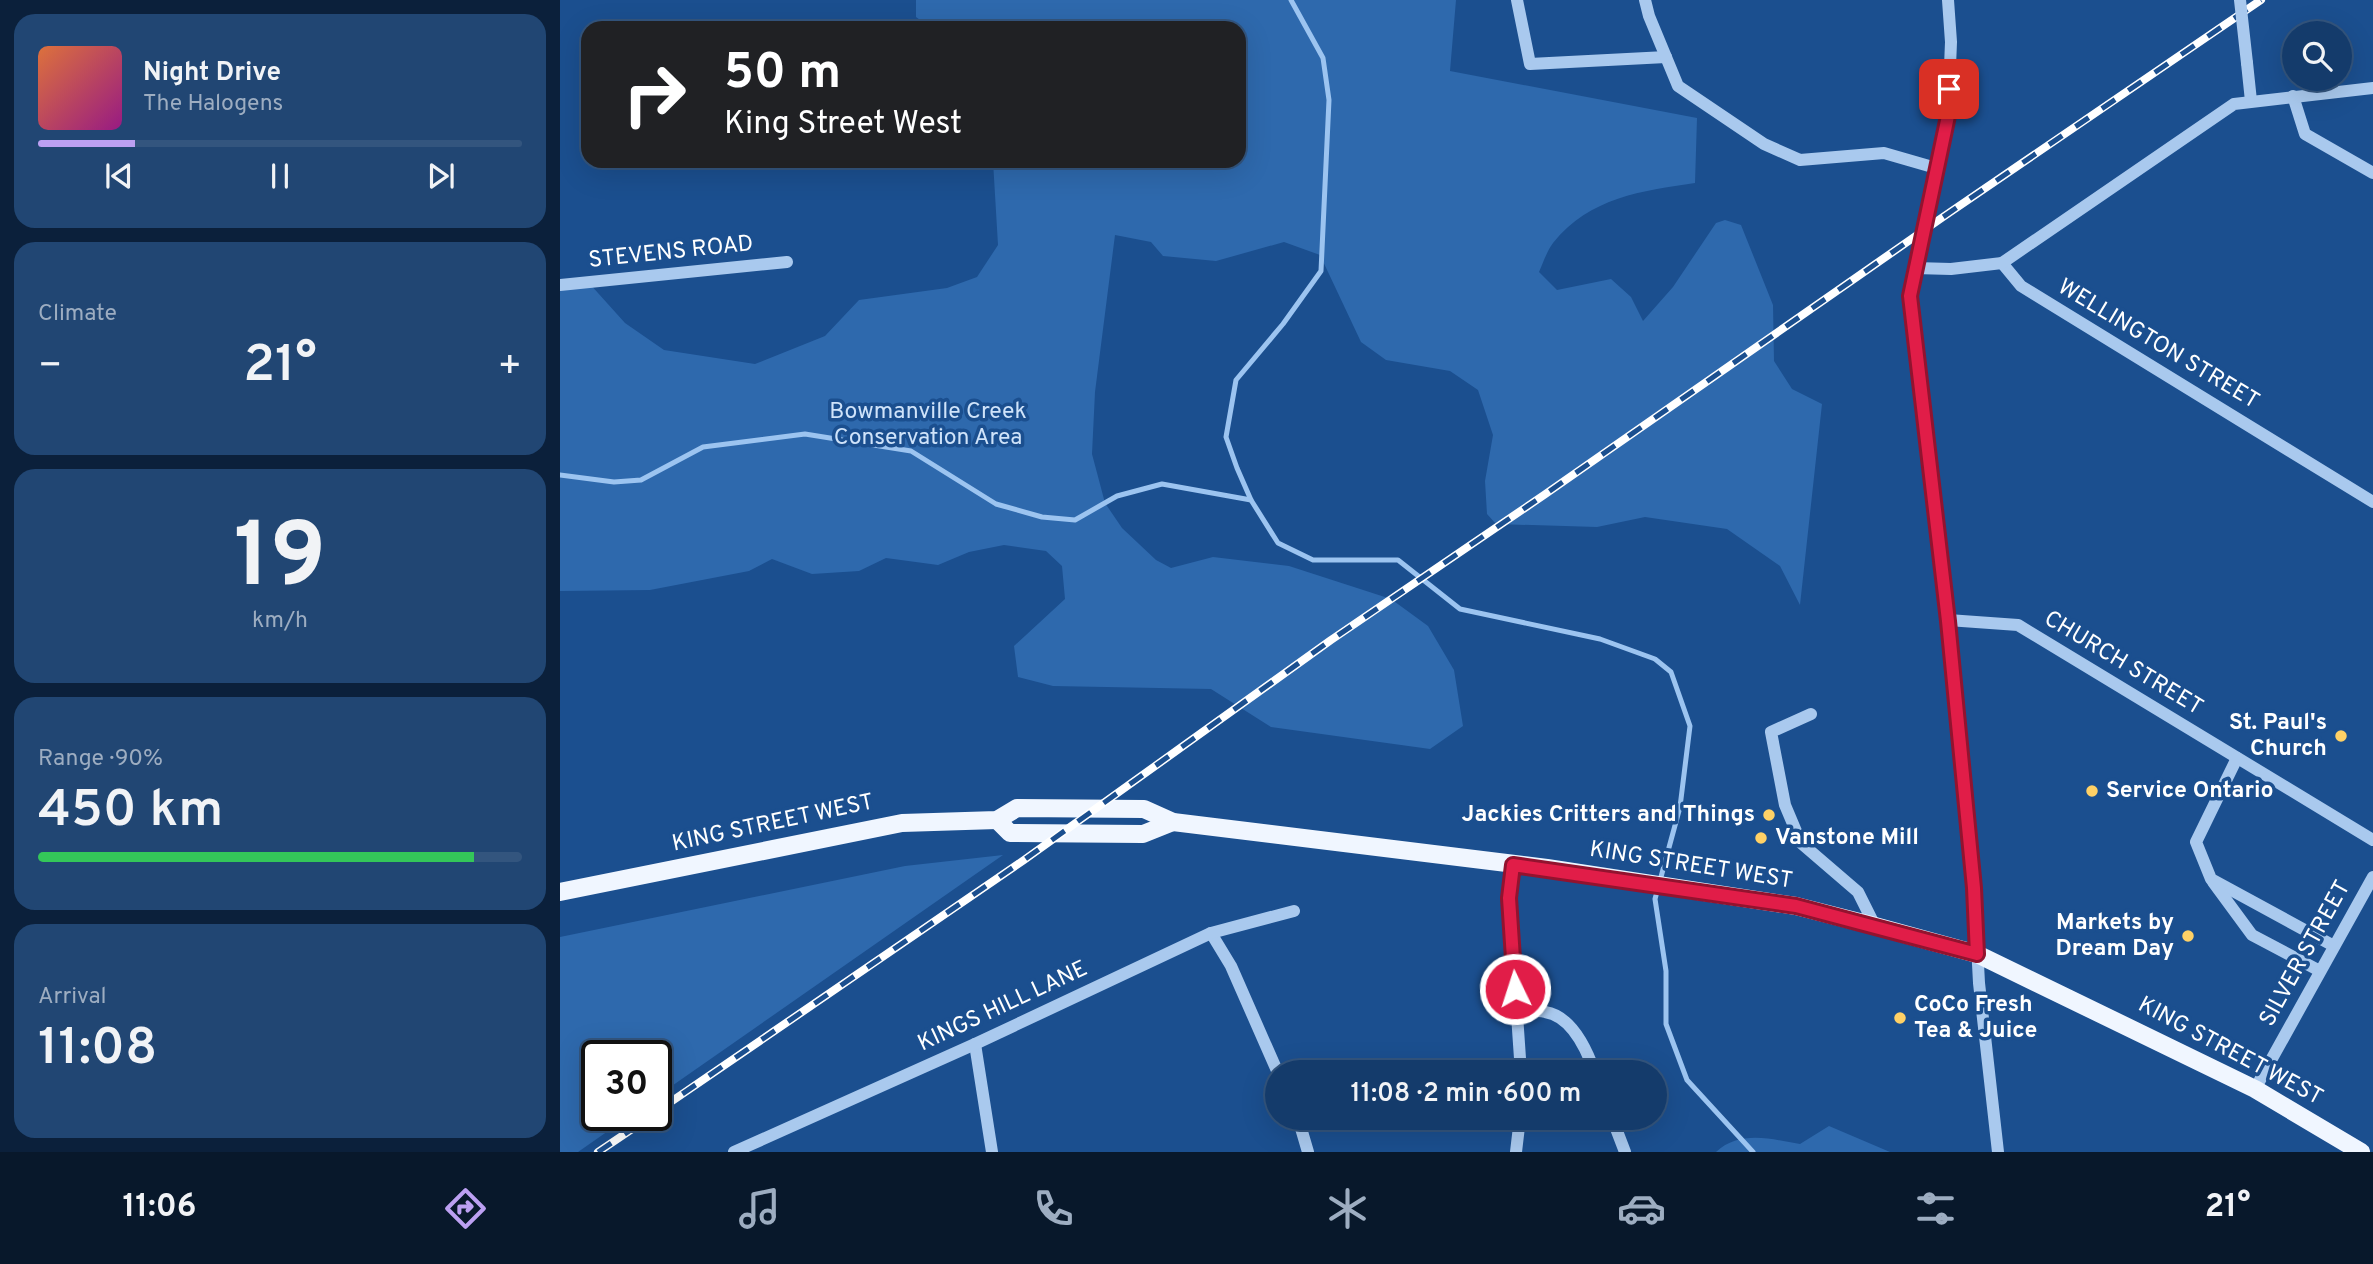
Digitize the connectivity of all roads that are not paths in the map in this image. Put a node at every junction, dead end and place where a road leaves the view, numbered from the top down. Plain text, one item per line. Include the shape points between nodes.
1 (1517, 0) edge
2 (1645, 0) edge
3 (1948, 0) edge
4 (2240, 0) edge
5 (1666, 57) junction
6 (2373, 88) edge
7 (2293, 96) junction
8 (2251, 101) junction
9 (1936, 168) junction
10 (2373, 173) edge
11 (787, 262) dead end
12 (2002, 263) junction
13 (1915, 268) junction
14 (560, 285) edge
15 (2373, 502) edge
16 (1948, 621) junction
17 (1811, 714) dead end
18 (2237, 758) junction
19 (997, 820) junction
20 (1173, 822) junction
21 (2373, 840) edge
22 (1513, 865) junction
23 (2373, 877) edge
24 (2211, 879) junction
25 (560, 892) edge
26 (1294, 911) dead end
27 (1875, 926) junction
28 (1211, 933) junction
29 (2334, 946) junction
30 (1977, 954) junction
31 (2320, 971) junction
32 (1517, 1011) junction
33 (975, 1044) junction
34 (1272, 1060) edge
35 (1520, 1060) edge
36 (1589, 1060) edge
37 (2255, 1088) junction
38 (1302, 1130) edge
39 (1519, 1130) edge
40 (1617, 1130) edge
41 (734, 1152) edge
42 (992, 1152) edge
43 (1308, 1152) edge
44 (1516, 1152) edge
45 (1625, 1152) edge
46 (1998, 1152) edge
47 (2361, 1152) edge

1 - 5 street via 1530,64
2 - 5 street
3 - 9 street via 1948,116
4 - 8 street, bridge
5 - 9 street via 1678,86 1764,144 1800,160 1884,153
6 - 7 street
7 - 8 street
7 - 10 street via 2305,134
8 - 12 street via 2234,104
9 - 13 street
11 - 14 street, STEVENS ROAD
12 - 13 street
12 - 15 street, WELLINGTON STREET via 2021,286
13 - 16 street via 1910,296
16 - 18 street, CHURCH STREET via 2018,625
16 - 30 street
17 - 27 street via 1771,733 1785,805 1801,843 1858,892
18 - 21 street, CHURCH STREET
18 - 24 street via 2196,842
19 - 20 main road, KING STREET WEST via 1017,808 1144,808
19 - 20 main road, KING STREET WEST via 1010,833 1143,834
19 - 25 main road, KING STREET WEST via 902,822
20 - 22 main road, KING STREET WEST
22 - 27 main road, KING STREET WEST via 1796,906
22 - 32 street via 1509,898
23 - 29 street, SILVER STREET
24 - 29 street
24 - 31 street via 2252,934
26 - 28 street, KINGS HILL LANE
27 - 30 main road, KING STREET WEST
28 - 33 street, KINGS HILL LANE
28 - 34 street via 1231,966
29 - 31 street, SILVER STREET
30 - 37 main road, KING STREET WEST
30 - 46 street
31 - 37 street, SILVER STREET
32 - 35 street
32 - 36 street via 1547,1012 1565,1022
33 - 41 street, KINGS HILL LANE
33 - 42 street
37 - 47 main road, KING STREET WEST
38 - 43 street
39 - 44 street
40 - 45 street

